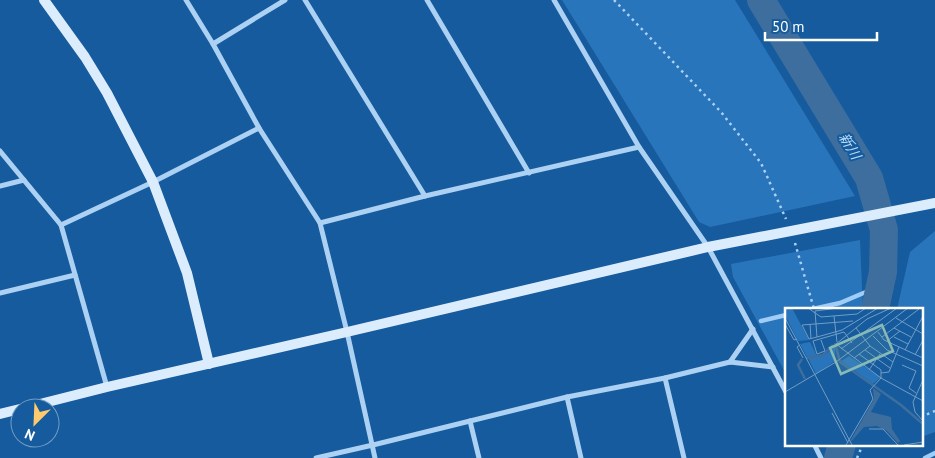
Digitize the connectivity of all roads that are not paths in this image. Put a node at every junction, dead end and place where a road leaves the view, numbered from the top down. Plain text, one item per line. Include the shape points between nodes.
1 (44, 0) edge
2 (186, 0) edge
3 (285, 0) edge
4 (305, 0) edge
5 (427, 0) edge
6 (554, 0) edge
7 (213, 44) junction
8 (259, 128) junction
9 (639, 147) junction
10 (0, 151) edge
11 (529, 173) junction
12 (24, 180) junction
13 (153, 182) junction
14 (0, 186) edge
15 (425, 196) junction
16 (931, 204) edge
17 (320, 223) junction
18 (61, 225) junction
19 (708, 247) junction
20 (75, 275) junction
21 (0, 293) edge
22 (753, 329) junction
23 (347, 332) junction
24 (730, 362) junction
25 (209, 364) junction
26 (773, 367) junction
27 (665, 378) junction
28 (107, 387) junction
29 (785, 390) edge
30 (567, 397) junction
31 (60, 399) edge
32 (470, 421) junction
33 (373, 445) junction
34 (815, 446) edge
35 (316, 458) edge
36 (375, 458) edge
37 (479, 458) edge
38 (581, 458) edge
39 (684, 458) edge
40 (821, 458) edge

1 - 13 street via 107,93
2 - 7 street
3 - 7 street
4 - 15 street
5 - 11 street
6 - 9 street
7 - 8 street
8 - 13 street
8 - 17 street
9 - 11 street
9 - 19 street
10 - 12 street
11 - 15 street
12 - 14 street
12 - 18 street
13 - 18 street
13 - 25 street via 187,273
15 - 17 street
16 - 19 street
17 - 23 street
18 - 20 street
19 - 22 street
19 - 23 street
20 - 21 street
20 - 28 street
22 - 24 street
22 - 26 street
23 - 25 street
23 - 33 street
24 - 26 street
24 - 27 street
25 - 28 street
26 - 29 street
27 - 30 street
27 - 39 street
28 - 31 street
30 - 32 street
30 - 38 street
32 - 33 street
32 - 37 street
33 - 35 street
33 - 36 street
34 - 40 street

